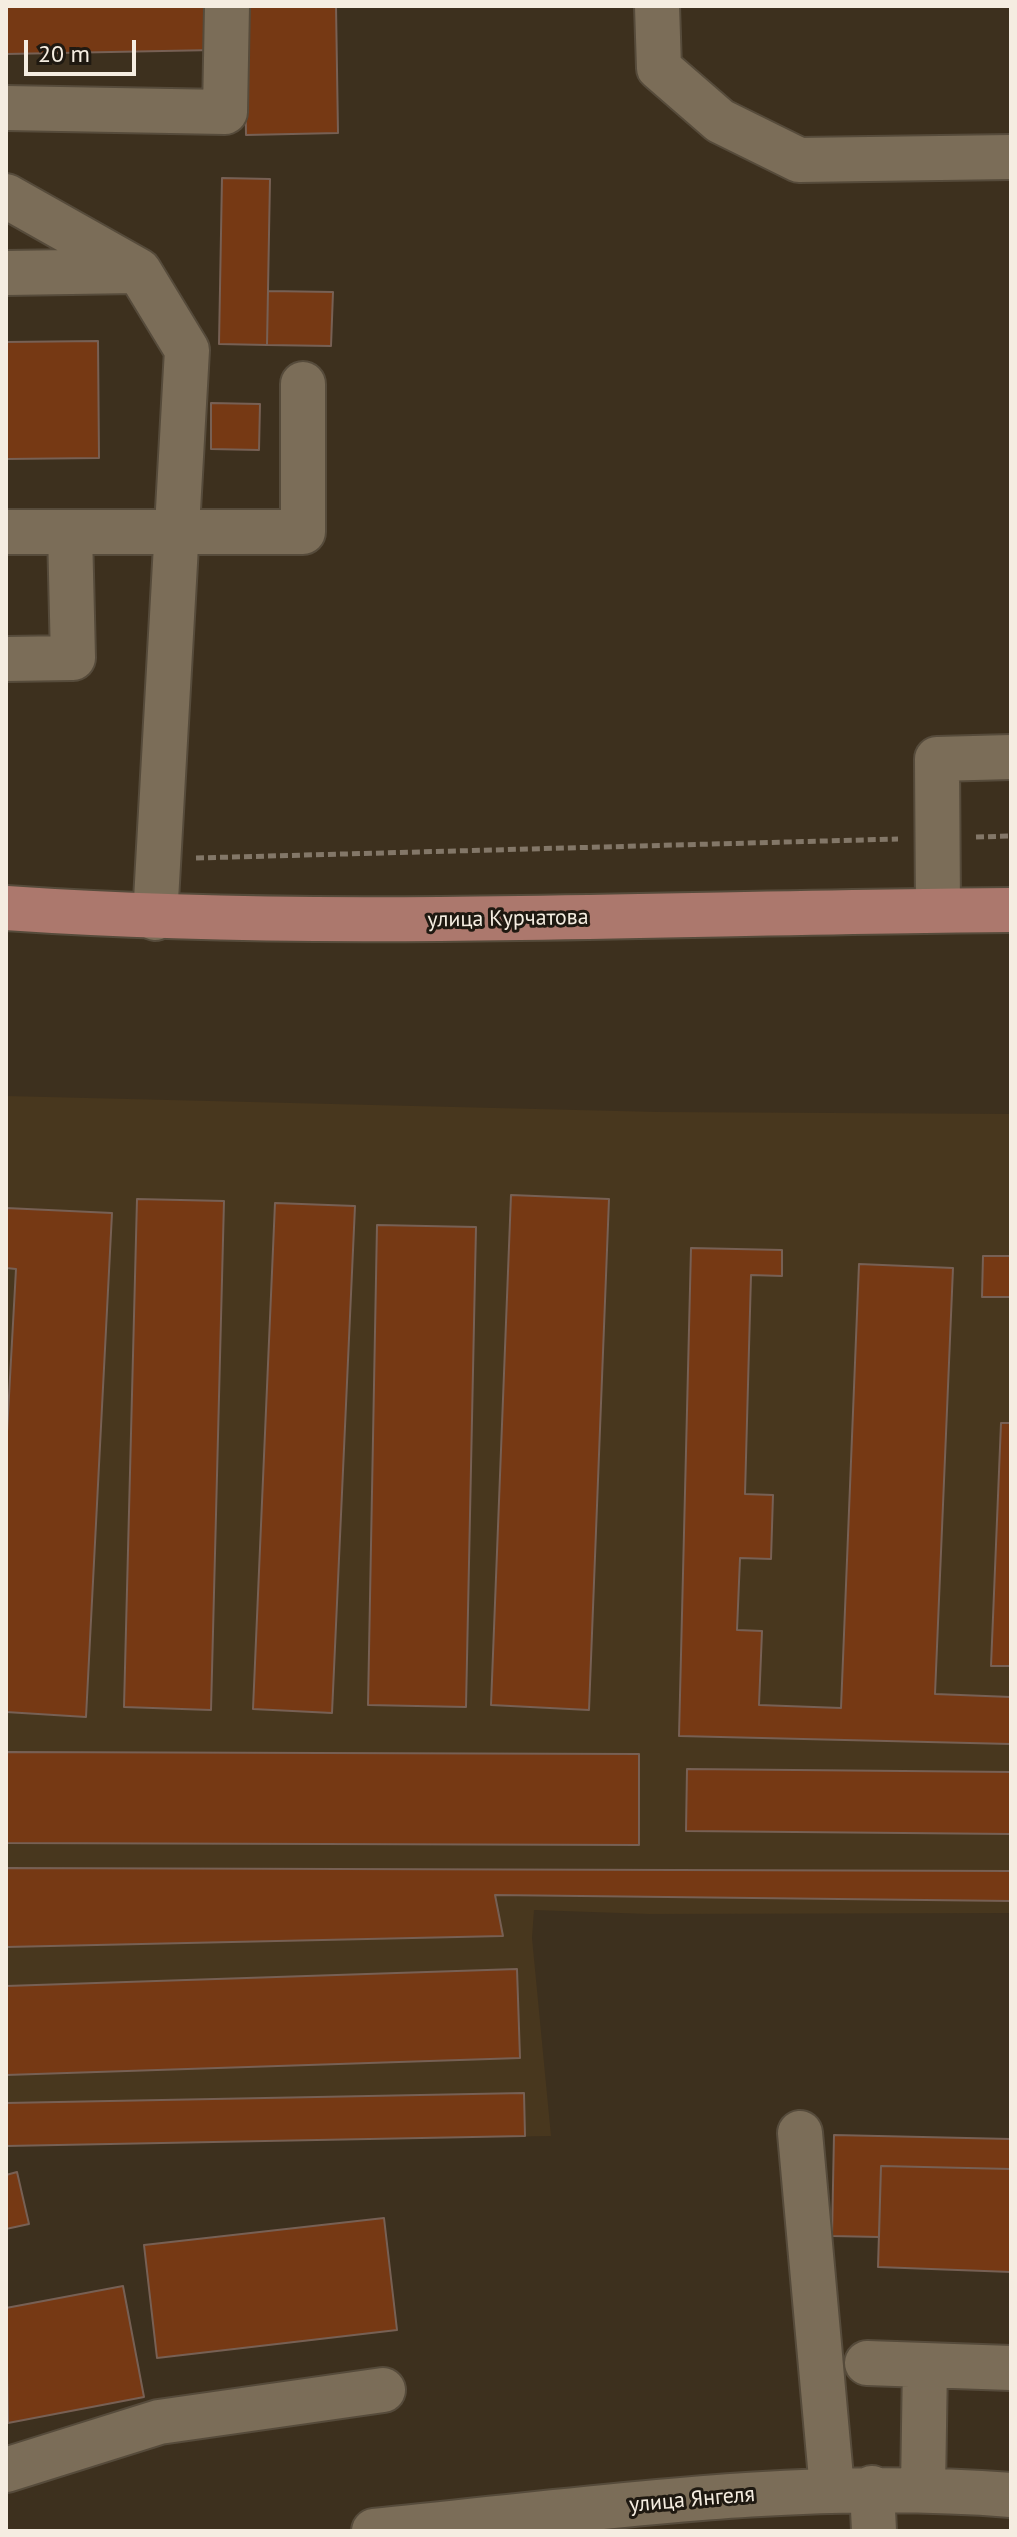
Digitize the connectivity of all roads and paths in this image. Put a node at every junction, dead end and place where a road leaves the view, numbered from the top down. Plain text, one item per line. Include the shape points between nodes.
1 (227, 6) edge
2 (657, 6) edge
3 (6, 108) edge
4 (1011, 157) edge
5 (6, 196) edge
6 (139, 271) junction
7 (6, 273) edge
8 (303, 384) dead end
9 (6, 532) edge
10 (70, 532) junction
11 (179, 533) junction
12 (6, 659) edge
13 (1011, 757) edge
14 (1011, 836) edge
15 (938, 838) junction
16 (159, 859) junction
17 (6, 908) edge
18 (938, 910) junction
19 (1011, 910) edge
20 (155, 918) junction
21 (6, 923) edge
22 (800, 2133) dead end
23 (867, 2363) dead end
24 (925, 2365) junction
25 (1011, 2368) edge
26 (383, 2390) dead end
27 (6, 2470) edge
28 (852, 2488) junction
29 (923, 2488) junction
30 (1011, 2495) edge
31 (585, 2520) edge
32 (374, 2531) edge
33 (874, 2531) edge

1 - 3 street via 225,112
2 - 4 street via 659,68 720,121 799,160
5 - 6 street
6 - 7 street
6 - 11 street via 187,350
8 - 11 street via 303,532
9 - 10 street
10 - 11 street
10 - 12 street via 73,658
11 - 16 street
13 - 15 street via 937,759
14 - 15 path
15 - 16 path
15 - 18 street
16 - 20 street
17 - 20 main road, улица Курчатова
18 - 19 main road, улица Курчатова
18 - 20 main road, улица Курчатова via 476,920
20 - 21 main road
22 - 28 street
23 - 24 street
24 - 25 street
24 - 29 street
26 - 27 street via 159,2422
28 - 29 street, улица Янгеля
28 - 31 street, улица Янгеля
28 - 33 street
29 - 30 street, улица Янгеля
31 - 32 street, улица Янгеля

